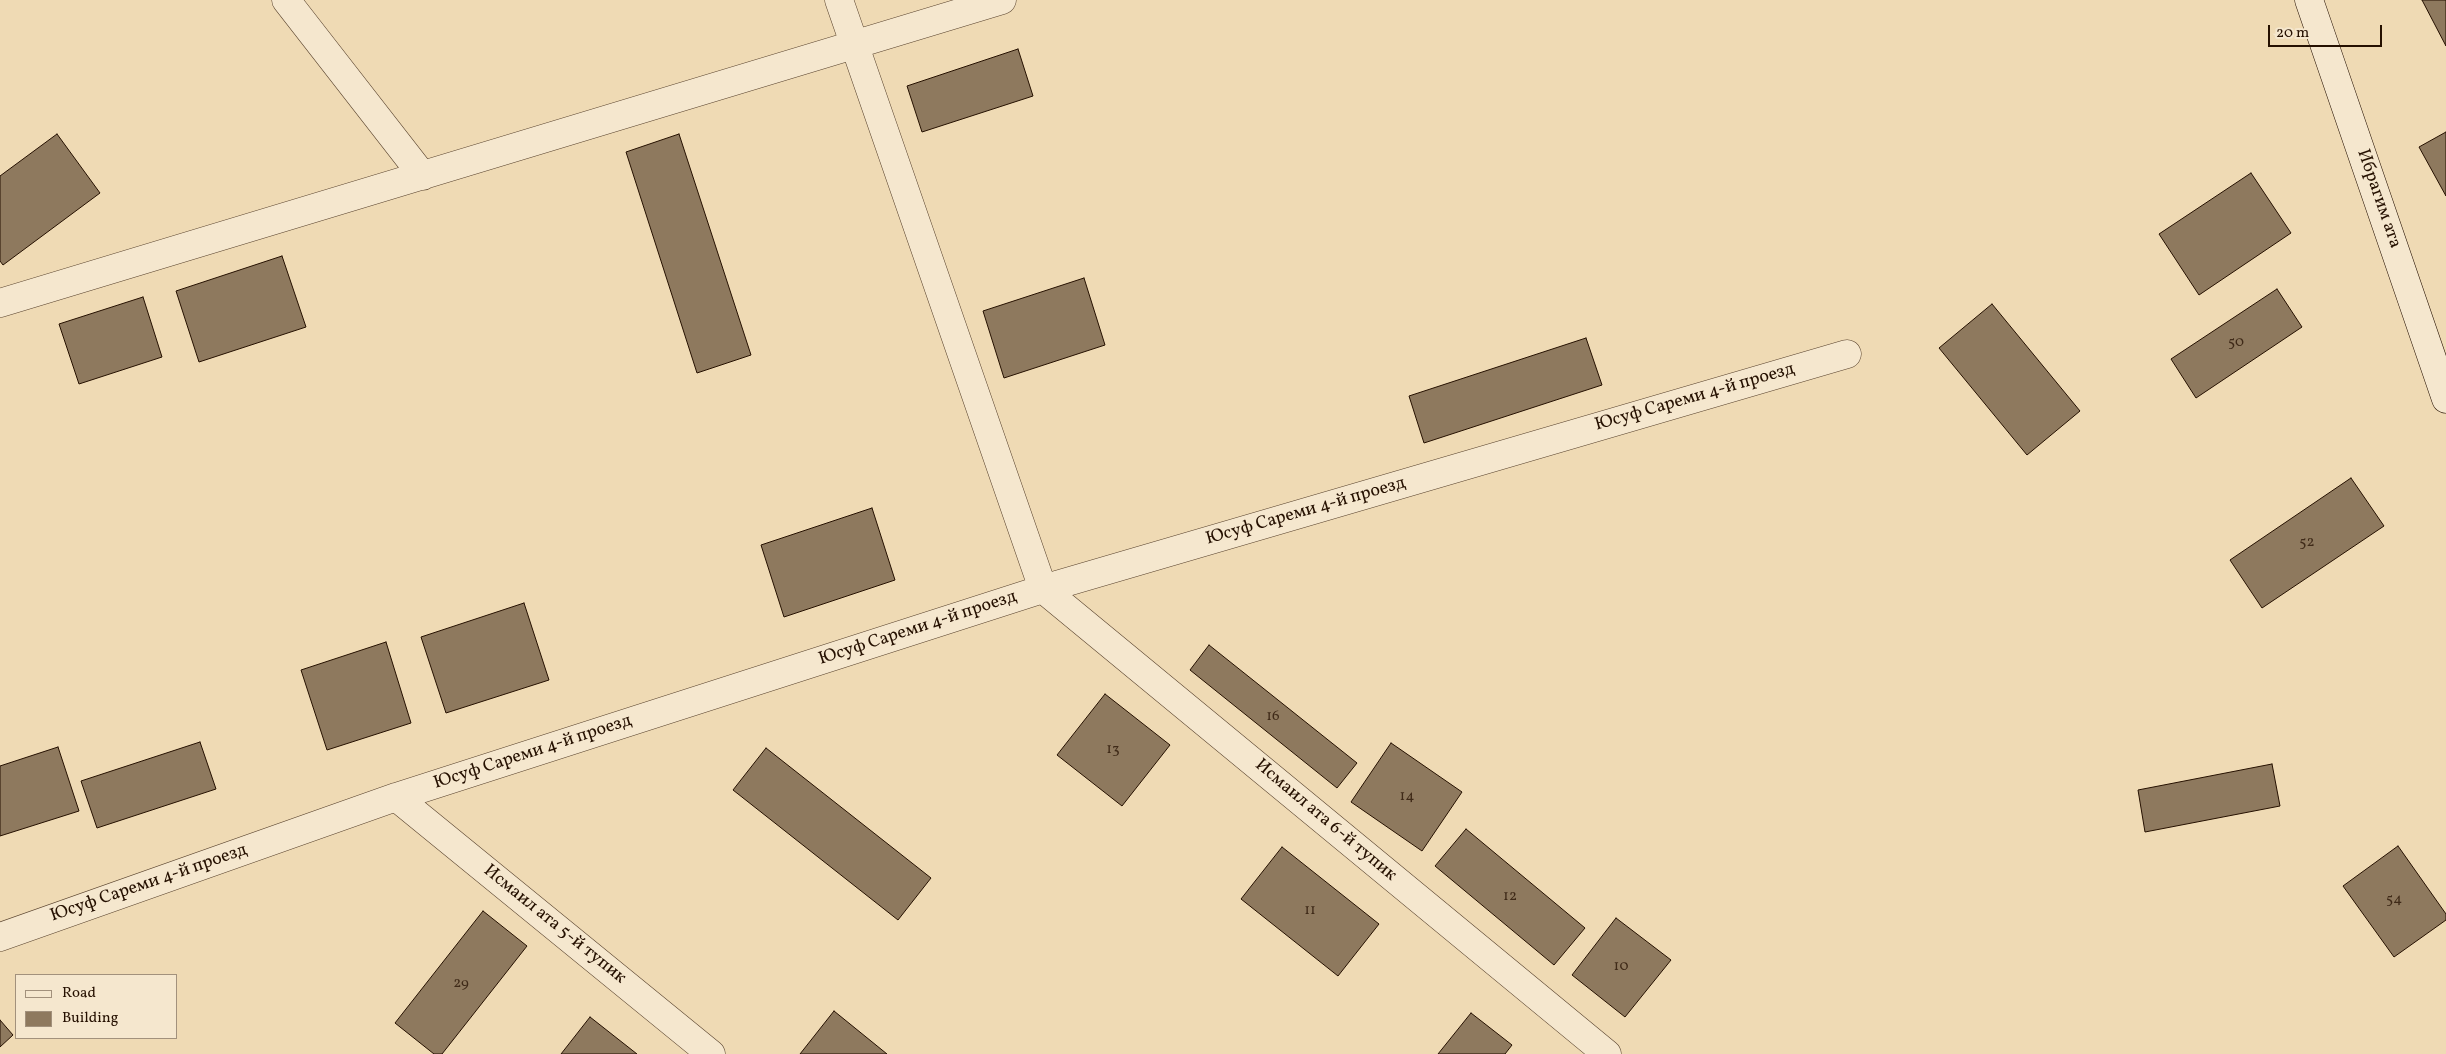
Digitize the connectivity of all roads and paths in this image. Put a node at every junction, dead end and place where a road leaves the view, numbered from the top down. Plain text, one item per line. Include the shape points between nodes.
1 (286, 0) edge
2 (840, 0) edge
3 (1002, 0) edge
4 (2309, 0) edge
5 (855, 45) junction
6 (423, 176) junction
7 (0, 303) edge
8 (1847, 354) dead end
9 (2446, 399) edge
10 (1043, 589) junction
11 (396, 797) junction
12 (0, 937) edge
13 (711, 1054) edge
14 (1607, 1054) edge

1 - 6 street
2 - 5 street
3 - 5 street
4 - 9 street, Ибрагим ата
5 - 6 street
5 - 10 street
6 - 7 street
8 - 10 street, Юсуф Сареми 4-й проезд
10 - 11 street, Юсуф Сареми 4-й проезд
10 - 14 street, Исмаил ата 6-й тупик
11 - 12 street, Юсуф Сареми 4-й проезд
11 - 13 street, Исмаил ата 5-й тупик

